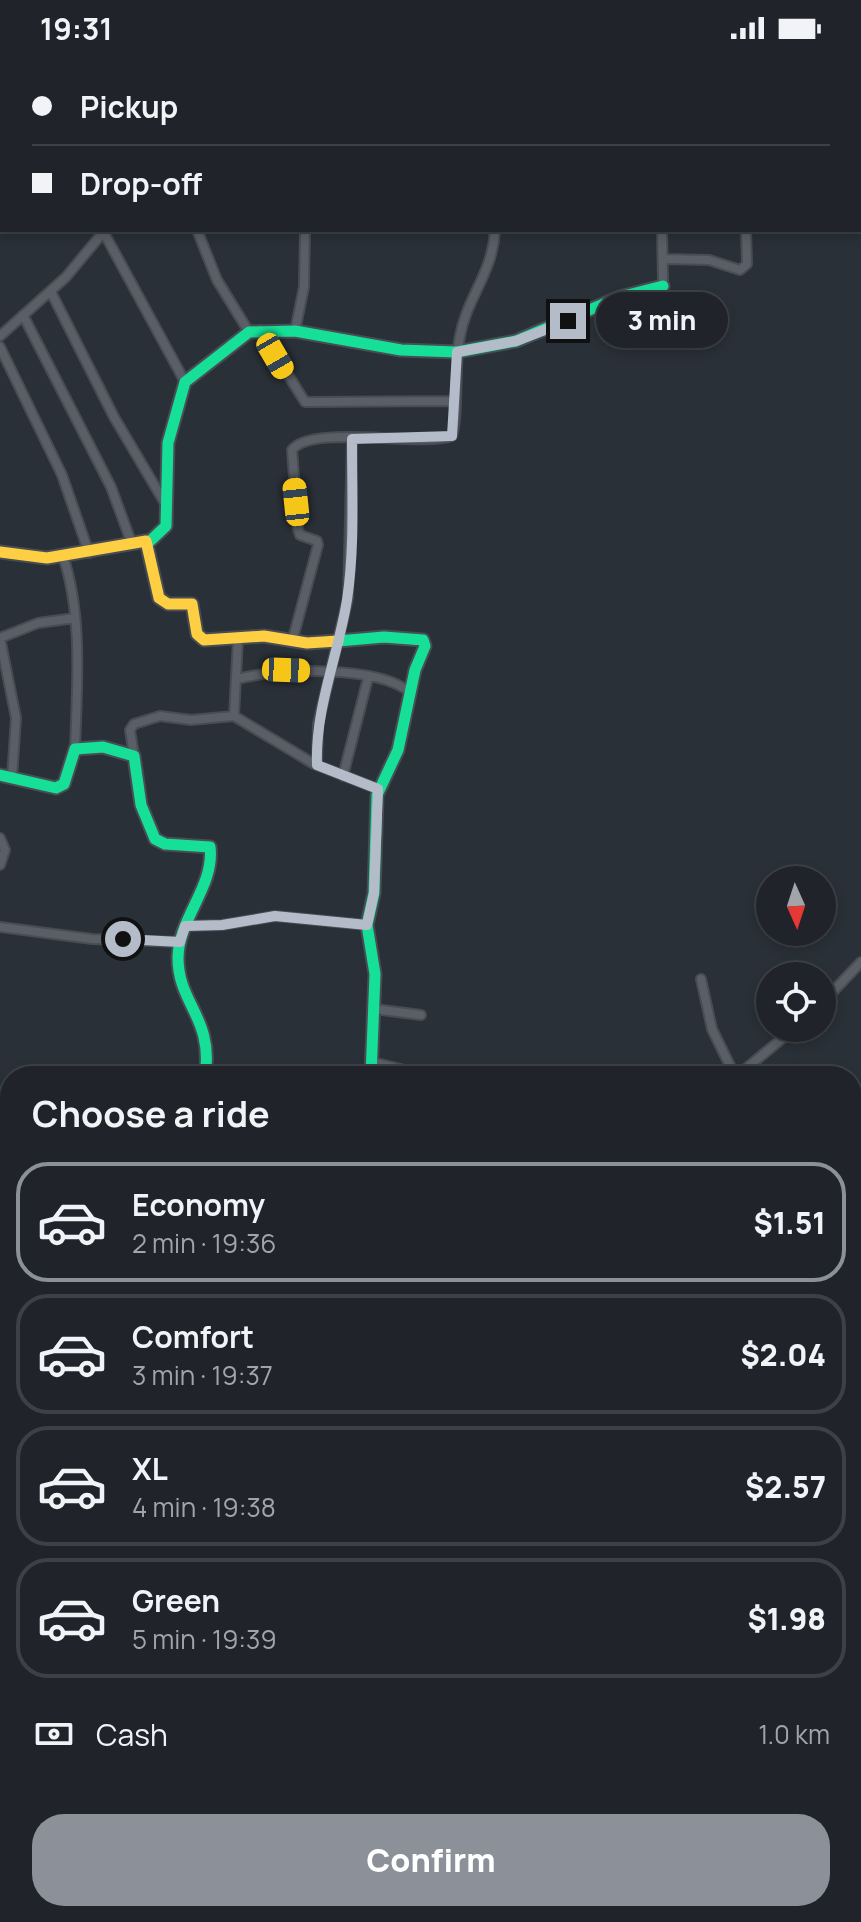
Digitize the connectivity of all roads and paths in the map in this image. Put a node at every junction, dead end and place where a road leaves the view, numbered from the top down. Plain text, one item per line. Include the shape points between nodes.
1 (102, 232) edge
2 (105, 232) edge
3 (198, 232) edge
4 (305, 232) edge
5 (495, 232) edge
6 (662, 232) edge
7 (746, 232) edge
8 (663, 259) junction
9 (663, 286) junction
10 (51, 292) junction
11 (23, 315) junction
12 (0, 321) edge
13 (664, 328) dead end
14 (254, 331) junction
15 (295, 331) junction
16 (3, 334) edge
17 (0, 347) edge
18 (457, 352) junction
19 (185, 382) junction
20 (453, 401) junction
21 (352, 439) junction
22 (168, 510) junction
23 (148, 543) junction
24 (132, 544) junction
25 (0, 552) edge
26 (89, 553) junction
27 (63, 556) junction
28 (75, 618) junction
29 (0, 638) edge
30 (238, 639) junction
31 (340, 641) junction
32 (292, 642) junction
33 (330, 673) junction
34 (368, 678) junction
35 (237, 679) junction
36 (411, 693) junction
37 (234, 716) junction
38 (75, 749) junction
39 (134, 756) junction
40 (317, 765) junction
41 (343, 776) junction
42 (6, 777) edge
43 (378, 789) junction
44 (0, 838) edge
45 (0, 865) edge
46 (367, 925) junction
47 (185, 926) junction
48 (0, 927) edge
49 (180, 942) junction
50 (861, 962) edge
51 (701, 979) dead end
52 (836, 988) edge
53 (374, 1009) junction
54 (421, 1015) dead end
55 (778, 1042) edge
56 (372, 1062) junction
57 (207, 1066) edge
58 (372, 1066) edge
59 (388, 1066) edge
60 (731, 1066) edge
61 (748, 1066) edge

1 - 10 street
2 - 19 street
3 - 14 street via 222,291
4 - 15 street via 304,287
5 - 18 street via 491,264 466,314
6 - 8 street
7 - 8 street via 747,264 740,270 709,260
8 - 9 street
9 - 13 street
9 - 18 street via 620,297 516,341
10 - 11 street
10 - 22 street
11 - 16 street
11 - 24 street via 111,487
12 - 16 street
14 - 15 street
14 - 19 street
14 - 20 street via 305,402
15 - 18 street via 401,350
17 - 26 street via 62,475
18 - 20 street
19 - 22 street via 168,443
20 - 21 street via 454,429 449,437
21 - 31 street via 349,580
21 - 32 street via 304,442 292,450 298,529 318,545
22 - 23 street via 162,533
23 - 24 street
23 - 30 street via 159,598 168,604 192,604 197,634 204,640
24 - 26 street
25 - 27 street
26 - 27 street
27 - 28 street
28 - 29 street via 38,623
28 - 38 street
29 - 42 street via 16,718
30 - 32 street via 264,636
30 - 35 street
31 - 32 street
31 - 33 street
31 - 36 street via 423,640
33 - 34 street
33 - 35 street via 274,671
33 - 40 street via 318,724
34 - 36 street via 395,682
34 - 41 street
35 - 37 street
36 - 43 street via 393,764
37 - 39 street via 160,716 134,724
37 - 40 street
38 - 39 street via 103,747
38 - 42 street via 61,787
39 - 47 street via 141,805 155,839 213,851
40 - 41 street
41 - 43 street
43 - 46 street via 374,893
44 - 45 street via 5,850
46 - 47 street via 275,916
46 - 53 street
47 - 49 street
48 - 49 street via 92,939
49 - 57 street via 181,974 210,1043
50 - 52 street
51 - 60 street via 712,1029
53 - 54 street
53 - 56 street
55 - 61 street
56 - 58 street
56 - 59 street

